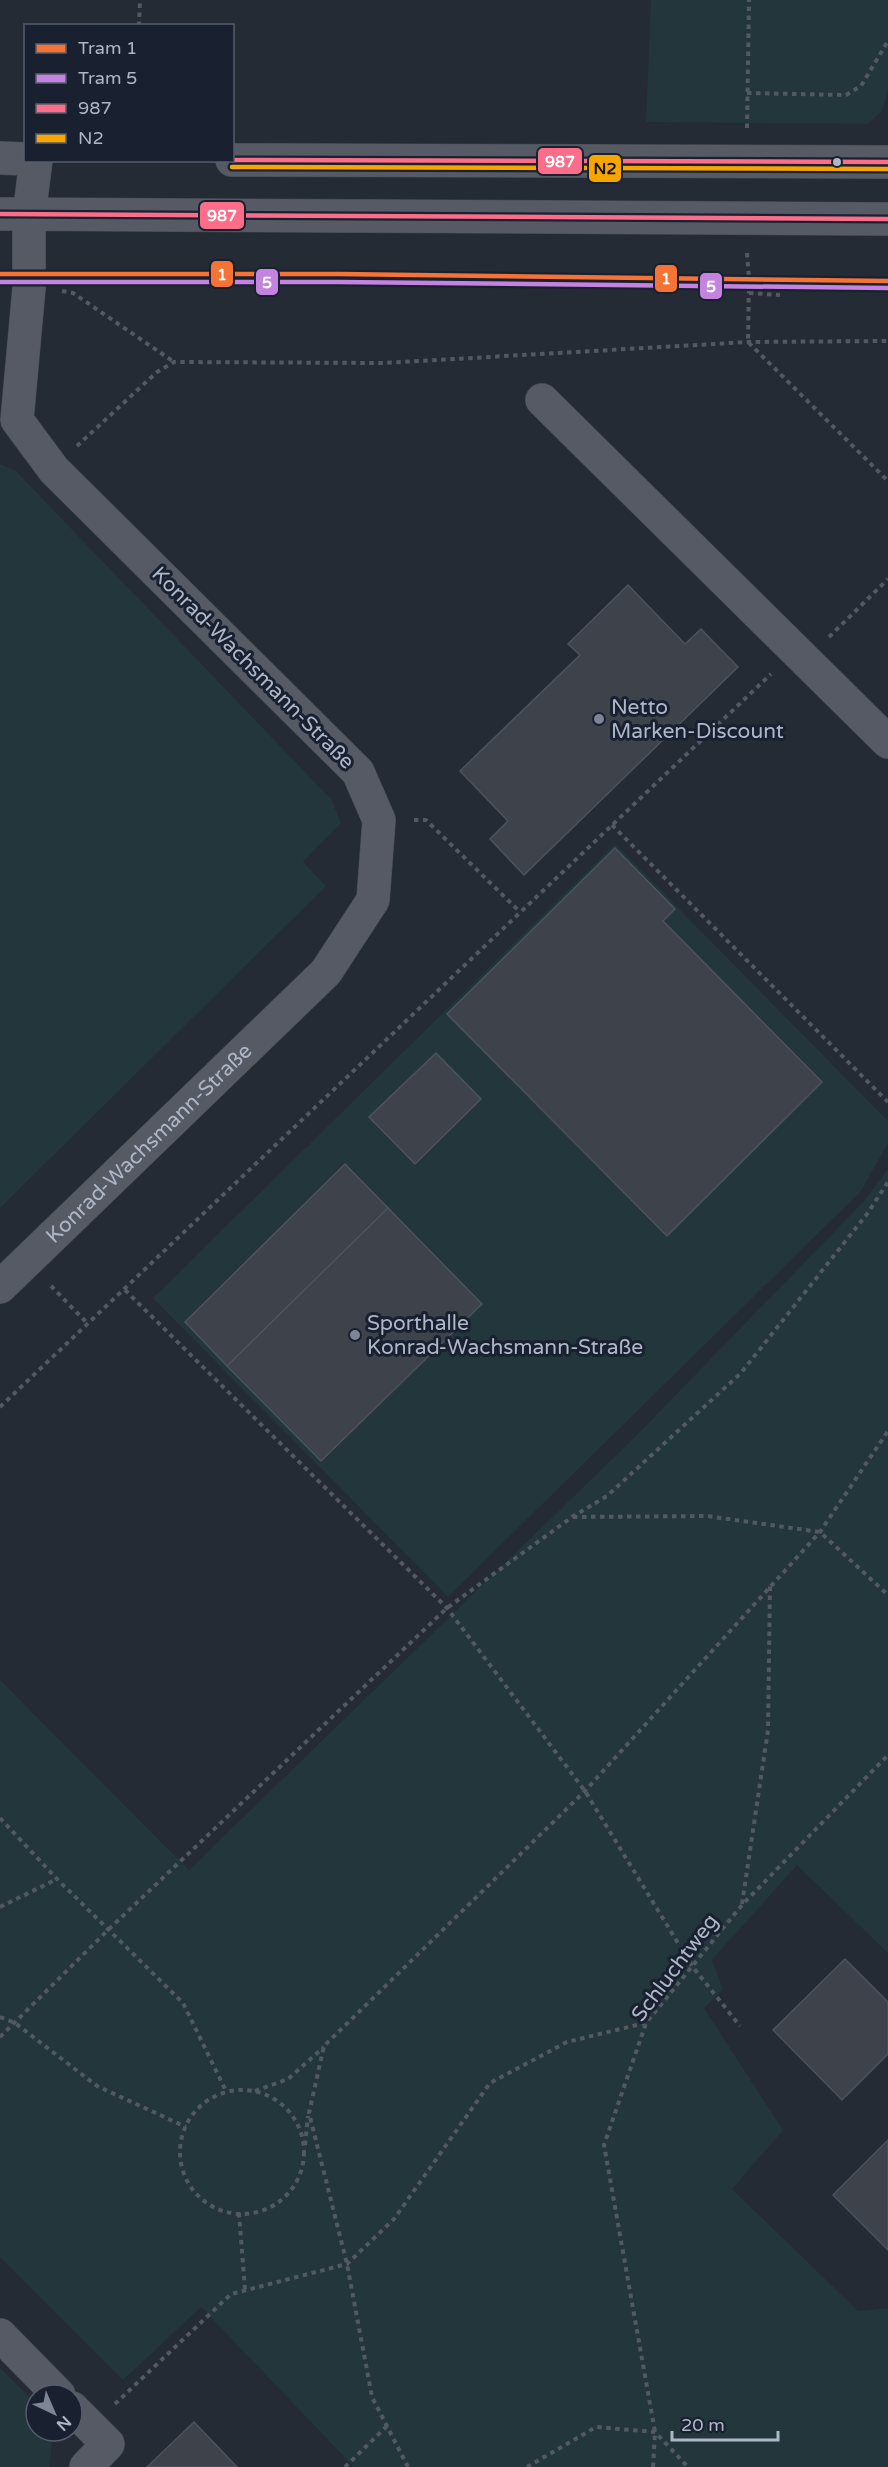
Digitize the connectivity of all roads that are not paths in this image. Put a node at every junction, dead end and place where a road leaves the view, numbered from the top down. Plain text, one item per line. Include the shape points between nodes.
1 (0, 158) edge
2 (24, 159) edge
3 (234, 160) edge
4 (35, 162) edge
5 (888, 162) edge
6 (14, 215) edge
7 (888, 219) edge
8 (542, 400) dead end
9 (888, 742) edge
10 (0, 1287) edge
11 (0, 2336) edge
12 (47, 2383) edge
13 (90, 2426) edge
14 (86, 2467) edge

1 - 2 street
3 - 5 street
4 - 6 street, Konrad-Wachsmann-Straße
6 - 7 street
6 - 10 street, Konrad-Wachsmann-Straße via 29,288 17,420 54,470 358,772 379,820 373,900 327,972
8 - 9 street
11 - 12 street
13 - 14 street

